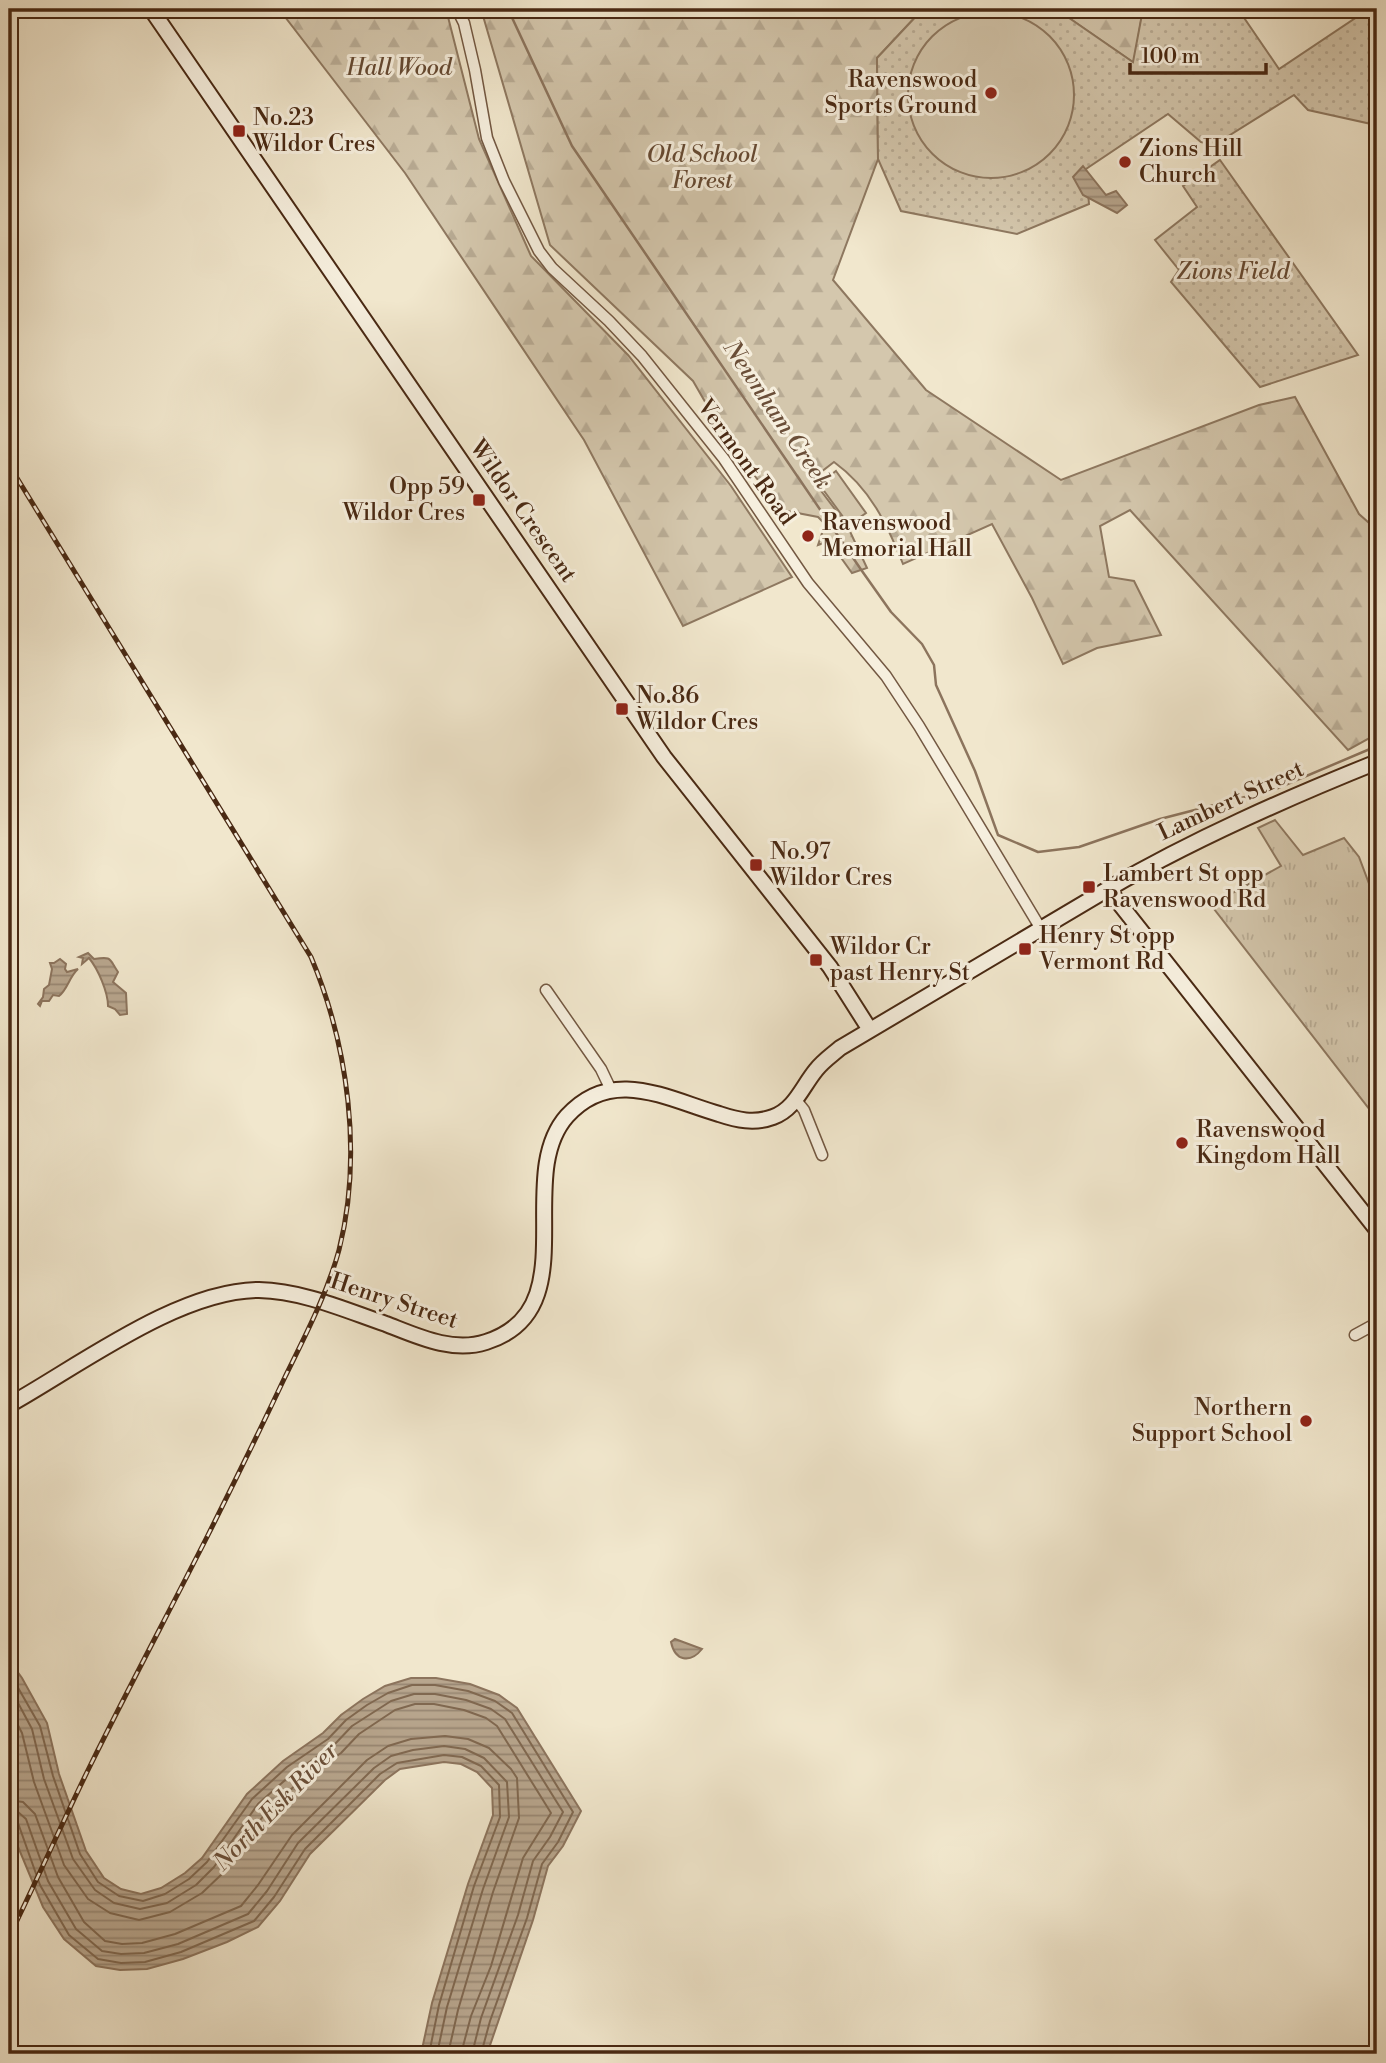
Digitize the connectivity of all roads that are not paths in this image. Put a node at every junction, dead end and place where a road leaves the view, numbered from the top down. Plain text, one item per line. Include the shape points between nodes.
1 (151, 9) edge
2 (457, 9) edge
3 (1377, 762) edge
4 (1108, 889) junction
5 (1041, 929) junction
6 (546, 990) dead end
7 (870, 1030) junction
8 (611, 1090) junction
9 (796, 1100) junction
10 (822, 1155) dead end
11 (1377, 1230) edge
12 (1377, 1323) edge
13 (1355, 1335) dead end
14 (9, 1405) edge

1 - 7 street, Wildor Crescent via 664,757 830,967
2 - 5 street, Vermont Road via 470,47 487,138 539,251 650,366 724,458 806,580 886,676
3 - 4 street, Lambert Street via 1236,821
4 - 5 street, Henry Street
4 - 11 street
5 - 7 street, Henry Street
6 - 8 street
7 - 9 street, Henry Street via 823,1061
8 - 9 street, Henry Street via 645,1091 751,1121 772,1118
8 - 14 street, Henry Street via 583,1101 552,1140 546,1164 543,1262 537,1293 524,1317 500,1336 472,1345 443,1344 294,1294 236,1292 195,1302 152,1322
9 - 10 street
12 - 13 street

